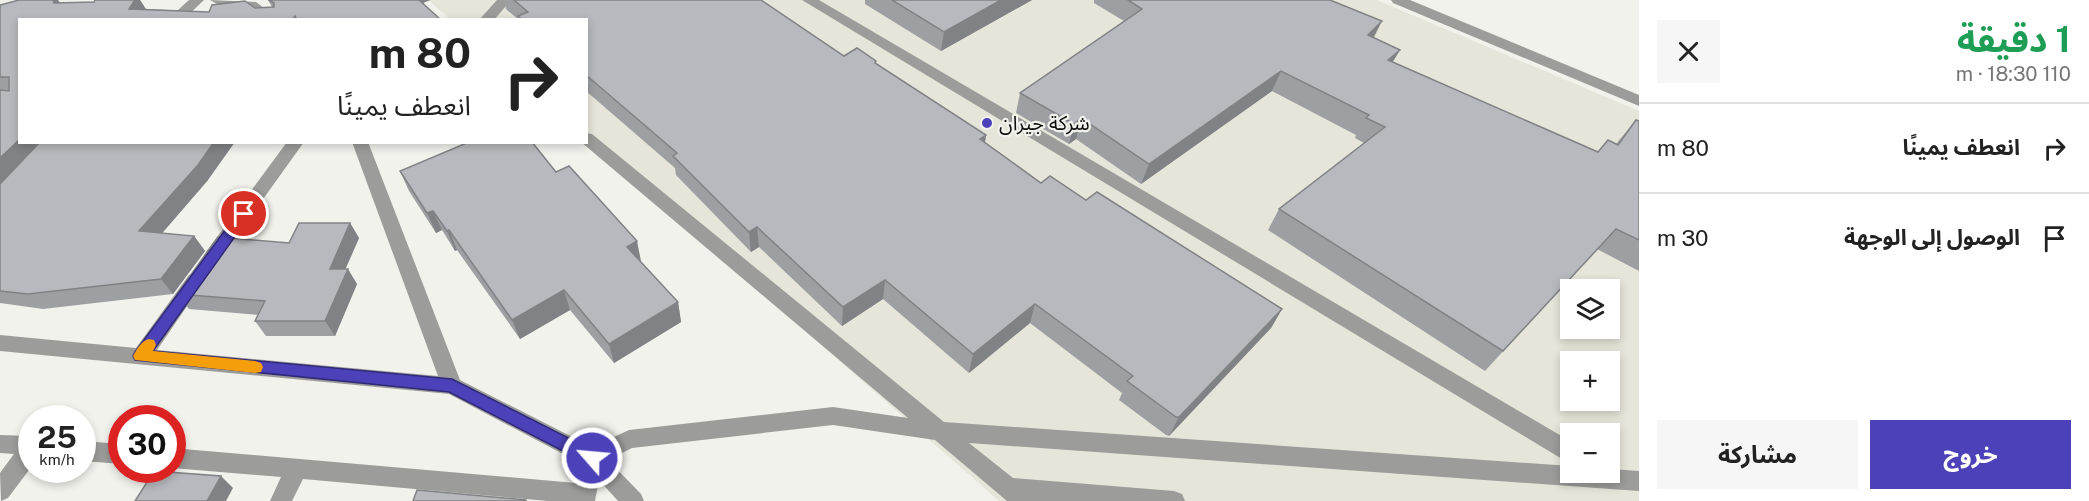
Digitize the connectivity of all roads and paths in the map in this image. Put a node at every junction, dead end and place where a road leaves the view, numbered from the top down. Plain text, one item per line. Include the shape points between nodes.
1 (197, 0) edge
2 (217, 0) edge
3 (504, 0) edge
4 (809, 0) edge
5 (1398, 0) edge
6 (176, 18) edge
7 (270, 18) edge
8 (488, 18) edge
9 (1639, 101) edge
10 (588, 140) edge
11 (295, 144) edge
12 (361, 144) edge
13 (0, 343) edge
14 (141, 356) junction
15 (452, 386) junction
16 (938, 431) junction
17 (0, 444) edge
18 (18, 446) edge
19 (1560, 446) edge
20 (592, 458) junction
21 (186, 459) edge
22 (18, 466) edge
23 (297, 468) junction
24 (1560, 473) edge
25 (1620, 478) edge
26 (1639, 481) edge
27 (1620, 482) edge
28 (0, 491) edge
29 (1639, 493) edge
30 (1016, 494) edge
31 (585, 497) edge
32 (281, 501) edge
33 (633, 501) edge
34 (1174, 501) edge

1 - 6 street
2 - 7 street via 251,5
3 - 8 street
4 - 19 street
5 - 9 street
10 - 16 street
11 - 14 street
12 - 15 street
13 - 14 street
14 - 15 street
15 - 20 street
16 - 20 street via 833,416 629,440
16 - 24 street
16 - 30 street
17 - 18 street
20 - 31 street
20 - 33 street
21 - 23 street
22 - 28 street
23 - 31 street
23 - 32 street
25 - 26 street
27 - 29 street
30 - 34 street

